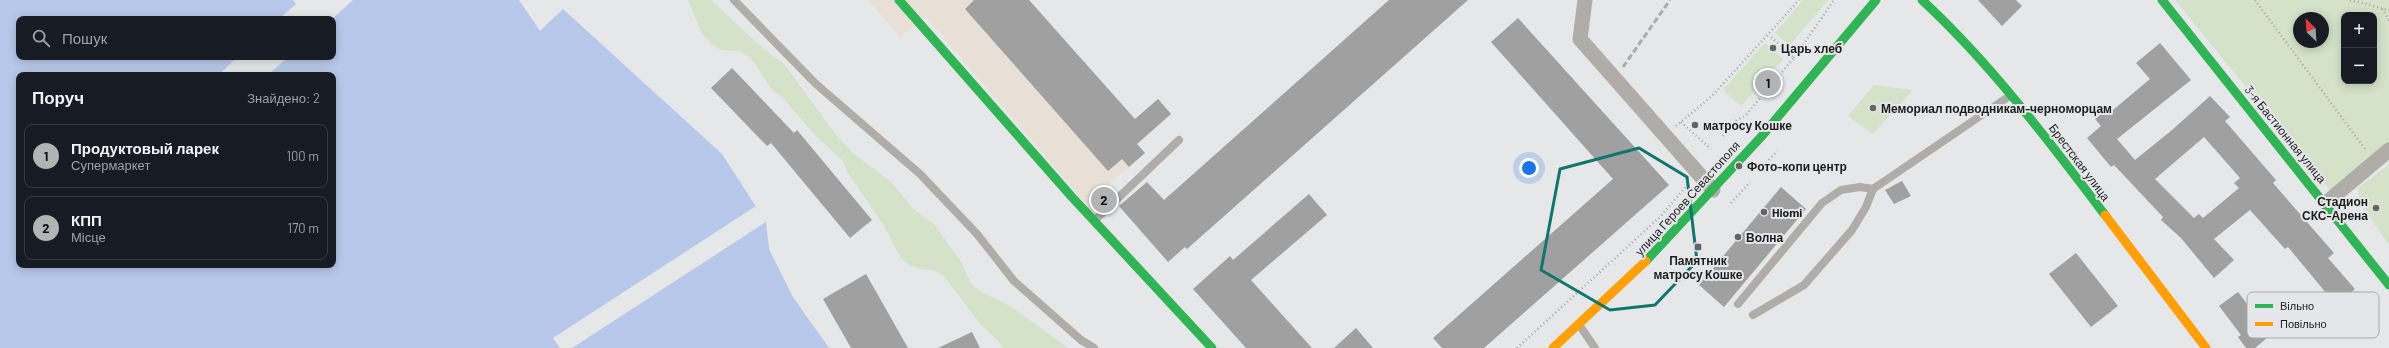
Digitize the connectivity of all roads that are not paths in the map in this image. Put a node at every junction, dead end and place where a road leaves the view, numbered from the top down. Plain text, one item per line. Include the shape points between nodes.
1 (734, 0) edge
2 (899, 0) edge
3 (1585, 0) edge
4 (1876, 0) edge
5 (1922, 0) edge
6 (2162, 0) edge
7 (2011, 95) junction
8 (1179, 140) dead end
9 (2389, 150) edge
10 (1873, 189) junction
11 (1713, 190) junction
12 (2326, 203) junction
13 (1095, 221) junction
14 (2389, 284) edge
15 (1738, 304) dead end
16 (1753, 315) dead end
17 (1579, 325) junction
18 (1094, 348) edge
19 (1212, 348) edge
20 (1553, 348) edge
21 (1594, 348) edge
22 (2206, 348) edge

1 - 18 lane via 816,84 920,174 977,234 1014,281 1081,340
2 - 13 main road
3 - 11 street via 1580,39
4 - 11 main road, улица Героев Севастополя
5 - 7 main road, Брестская улица via 1948,24
6 - 12 main road, 3-я Бастионная улица
7 - 10 lane
7 - 22 main road, Брестская улица
8 - 13 lane
9 - 12 street
10 - 15 lane via 1860,187 1841,190 1822,203
10 - 16 lane via 1866,208 1852,230 1804,285
11 - 17 main road, улица Героев Севастополя via 1665,244
12 - 14 main road, 3-я Бастионная улица
13 - 19 main road
17 - 20 main road, улица Героев Севастополя
17 - 21 lane

